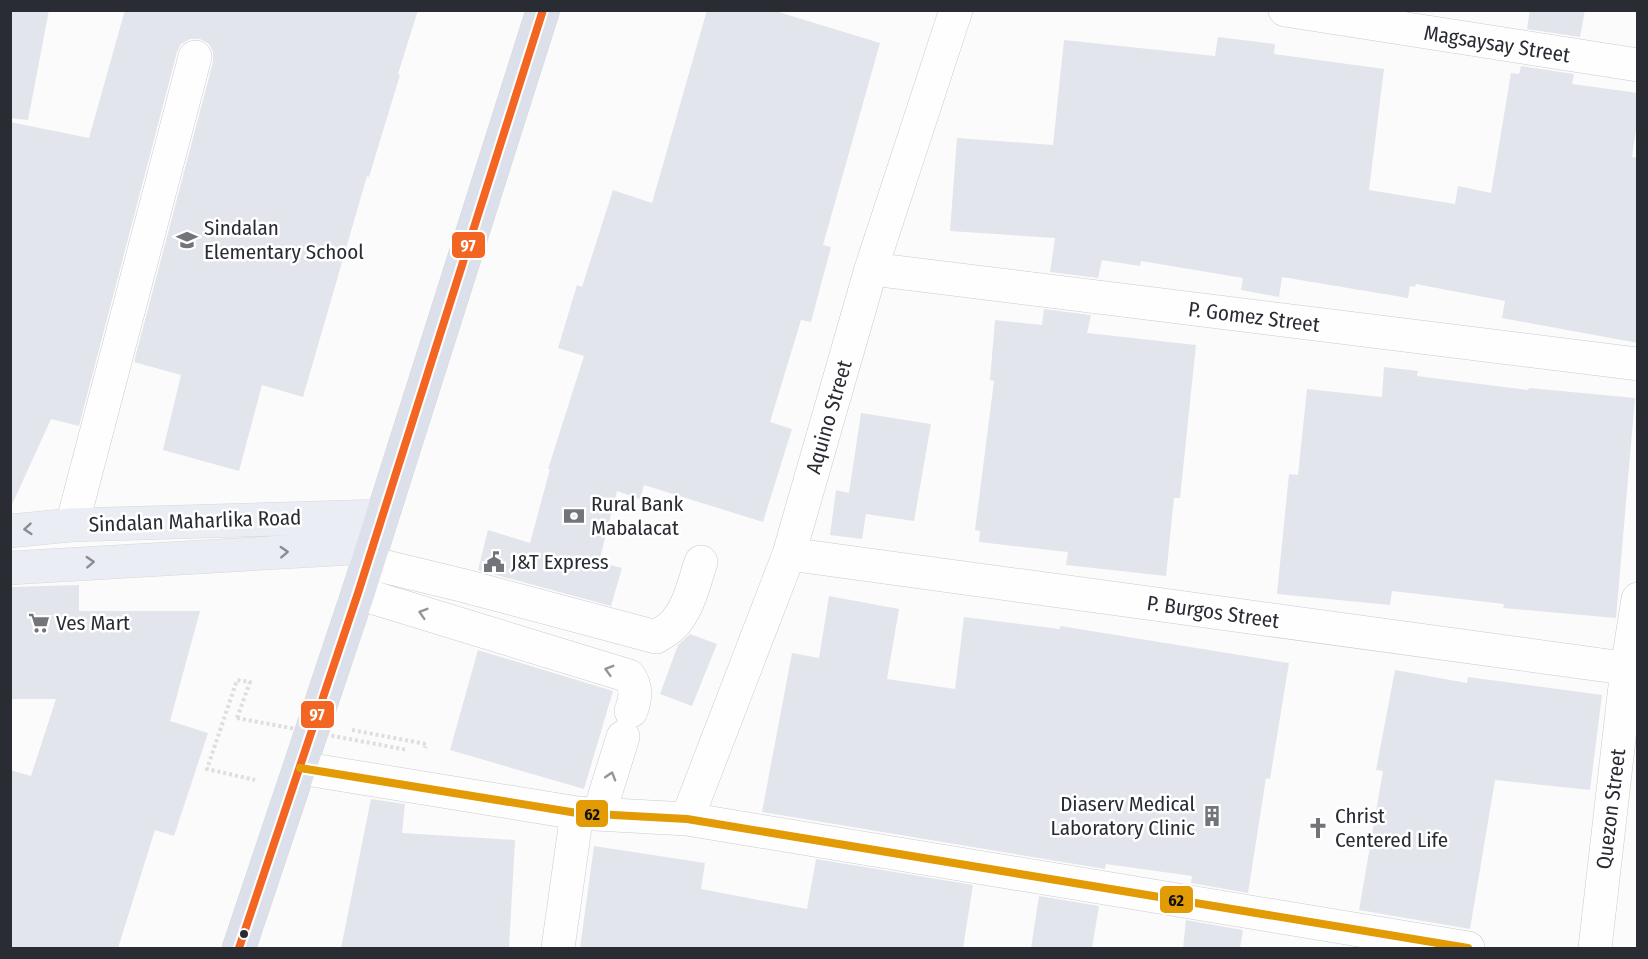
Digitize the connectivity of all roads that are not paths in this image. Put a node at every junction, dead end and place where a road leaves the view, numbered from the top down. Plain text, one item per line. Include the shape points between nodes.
1 (543, 10) edge
2 (956, 10) edge
3 (1285, 10) edge
4 (195, 57) dead end
5 (1638, 66) edge
6 (871, 269) junction
7 (1638, 364) edge
8 (381, 516) junction
9 (72, 525) junction
10 (10, 531) edge
11 (789, 554) junction
12 (701, 562) dead end
13 (365, 567) junction
14 (10, 568) edge
15 (1638, 599) edge
16 (1632, 670) edge
17 (297, 778) junction
18 (588, 814) junction
19 (687, 819) junction
20 (239, 948) edge
21 (558, 948) edge
22 (1468, 948) edge
23 (1594, 948) edge

1 - 8 highway
2 - 6 street, Aquino Street
3 - 5 street, Magsaysay Street
4 - 9 street
6 - 7 street, P. Gomez Street
6 - 11 street, Aquino Street
8 - 9 main road, Sindalan Maharlika Road
8 - 13 highway
9 -> 10 main road, Sindalan Maharlika Road
11 - 16 street, P. Burgos Street
11 - 19 street, Aquino Street
12 - 13 street via 679,619 656,637 465,586
14 -> 13 main road, Sindalan Maharlika Road
13 - 17 highway
18 -> 13 street via 635,702 635,684 629,676
15 - 16 street, Quezon Street
16 - 23 street, Quezon Street
17 - 18 street
17 - 20 highway
18 - 19 street
18 - 21 street
19 - 22 street

